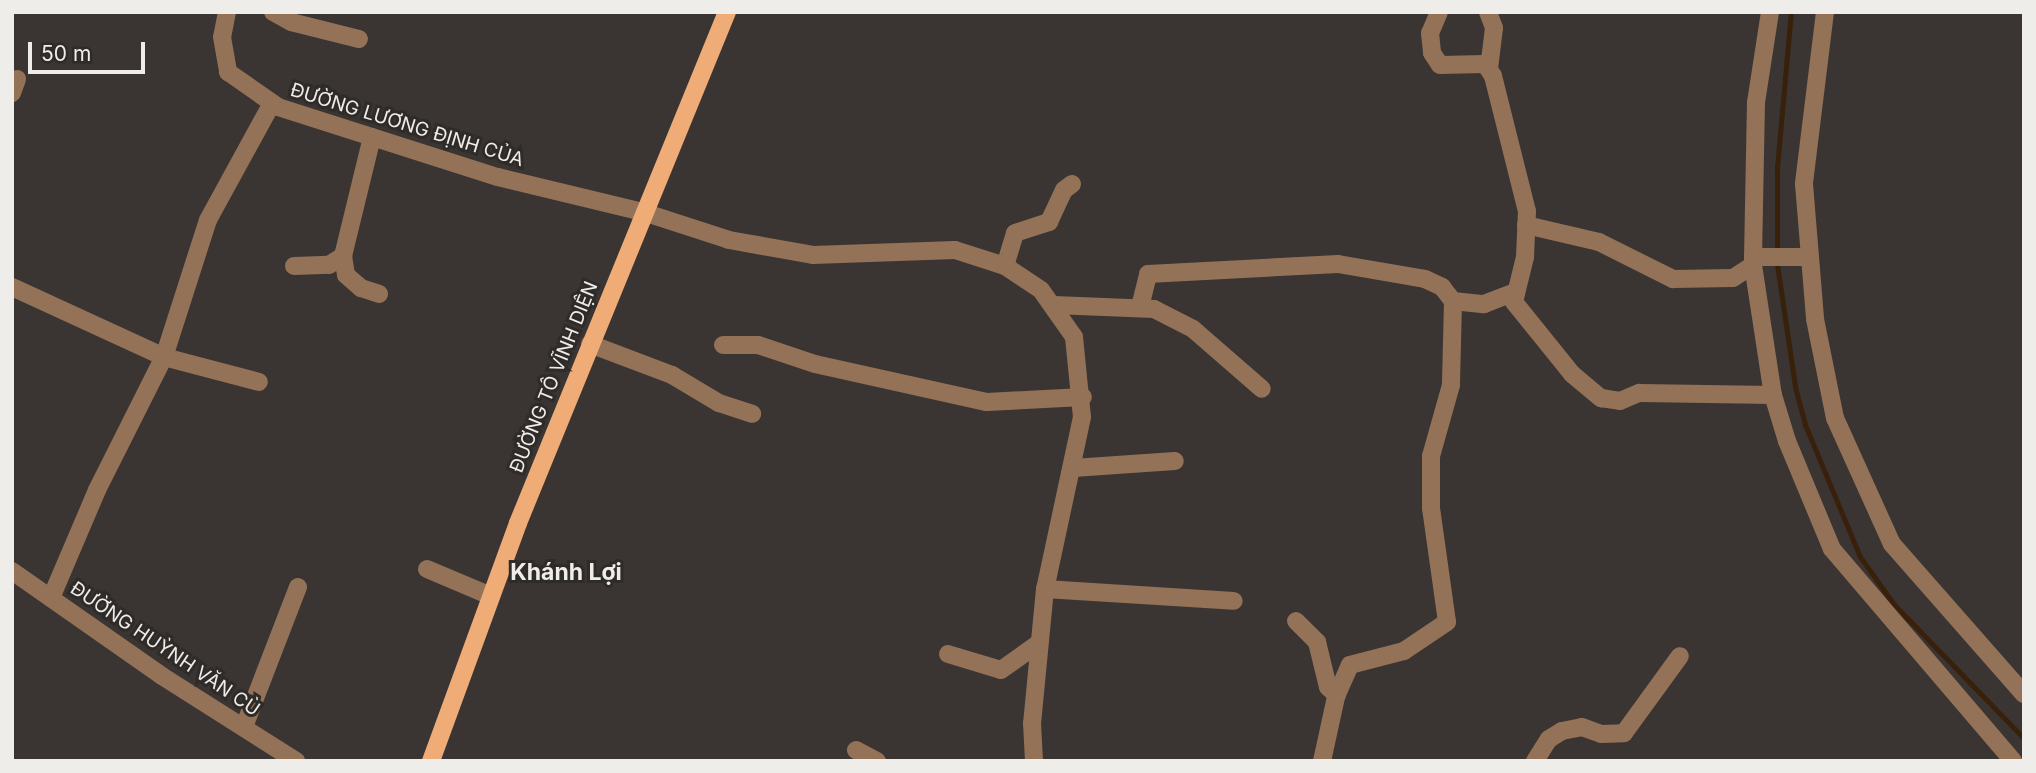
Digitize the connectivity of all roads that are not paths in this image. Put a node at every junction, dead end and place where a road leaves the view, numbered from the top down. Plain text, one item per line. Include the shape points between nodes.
1 (227, 12) edge
2 (273, 12) edge
3 (727, 12) edge
4 (1440, 12) edge
5 (1488, 12) edge
6 (1770, 12) edge
7 (1825, 12) edge
8 (359, 39) dead end
9 (1489, 69) junction
10 (272, 103) junction
11 (372, 137) junction
12 (1072, 184) dead end
13 (643, 212) junction
14 (1527, 225) junction
15 (343, 256) junction
16 (1803, 256) junction
17 (1756, 259) junction
18 (294, 266) dead end
19 (1005, 266) junction
20 (12, 287) edge
21 (1513, 293) junction
22 (379, 294) dead end
23 (1452, 301) junction
24 (1054, 305) junction
25 (1140, 307) junction
26 (590, 344) junction
27 (723, 345) dead end
28 (164, 357) junction
29 (259, 382) dead end
30 (1262, 389) dead end
31 (1773, 396) junction
32 (1083, 397) junction
33 (752, 414) dead end
34 (1175, 461) dead end
35 (1073, 468) junction
36 (427, 569) dead end
37 (12, 570) edge
38 (298, 587) dead end
39 (1045, 589) junction
40 (491, 596) junction
41 (51, 598) junction
42 (1234, 601) dead end
43 (1296, 621) dead end
44 (1039, 643) junction
45 (948, 654) dead end
46 (1680, 656) dead end
47 (2024, 694) edge
48 (1337, 695) junction
49 (244, 727) junction
50 (856, 750) dead end
51 (296, 761) edge
52 (430, 761) edge
53 (877, 761) edge
54 (1034, 761) edge
55 (1322, 761) edge
56 (1535, 761) edge
57 (2013, 761) edge

1 - 10 street, ĐƯỜNG LƯƠNG ĐỊNH CỦA via 222,37 228,72
2 - 8 street via 291,22
3 - 13 main road, ĐƯỜNG TÔ VĨNH DIỆN
4 - 9 street via 1430,33 1432,52 1440,65 1485,64
5 - 9 street via 1494,28
6 - 17 street via 1756,102
7 - 16 street via 1804,184
9 - 14 street
10 - 11 street, ĐƯỜNG LƯƠNG ĐỊNH CỦA
10 - 28 street via 208,220
11 - 13 street, ĐƯỜNG LƯƠNG ĐỊNH CỦA via 498,177
11 - 15 street
12 - 19 street via 1064,190 1049,222 1015,233
13 - 19 street, ĐƯỜNG LƯƠNG ĐỊNH CỦA via 729,240 813,255 955,250
13 - 26 main road, ĐƯỜNG TÔ VĨNH DIỆN
14 - 17 street via 1598,242 1673,279 1733,278
14 - 21 street via 1525,257
15 - 18 street via 330,265
15 - 22 street via 346,275 361,288
16 - 17 street
16 - 47 street via 1835,418 1874,510 1892,544 1927,589
17 - 31 street
19 - 24 street, ĐƯỜNG LƯƠNG ĐỊNH CỦA via 1041,290
20 - 28 street
21 - 23 street via 1483,304
21 - 31 street via 1514,302 1572,374 1601,398 1620,401 1639,393
23 - 25 street via 1442,287 1425,279 1338,264 1147,274
23 - 48 street via 1451,385 1431,456 1430,508 1447,622 1404,651 1350,665
24 - 25 street
24 - 32 street, ĐƯỜNG LƯƠNG ĐỊNH CỦA via 1074,337
25 - 30 street via 1154,309 1193,329
26 - 33 street via 672,375 719,403
26 - 40 main road, ĐƯỜNG TÔ VĨNH DIỆN
27 - 32 street via 758,345 815,364 987,402
28 - 29 street
28 - 41 street via 97,490
31 - 57 street via 1832,548
32 - 35 street, ĐƯỜNG LƯƠNG ĐỊNH CỦA
34 - 35 street
35 - 39 street, ĐƯỜNG LƯƠNG ĐỊNH CỦA
36 - 40 street
37 - 41 street, ĐƯỜNG HUỲNH VĂN CÙ
38 - 49 street
39 - 42 street
39 - 44 street, ĐƯỜNG LƯƠNG ĐỊNH CỦA
40 - 52 main road, ĐƯỜNG TÔ VĨNH DIỆN
41 - 49 street, ĐƯỜNG HUỲNH VĂN CÙ
43 - 48 street via 1317,642 1328,687
44 - 45 street via 1001,670
44 - 54 street, ĐƯỜNG LƯƠNG ĐỊNH CỦA
46 - 56 street via 1624,733 1601,734 1582,727 1562,731 1549,739
48 - 55 street
49 - 51 street, ĐƯỜNG HUỲNH VĂN CÙ
50 - 53 street

